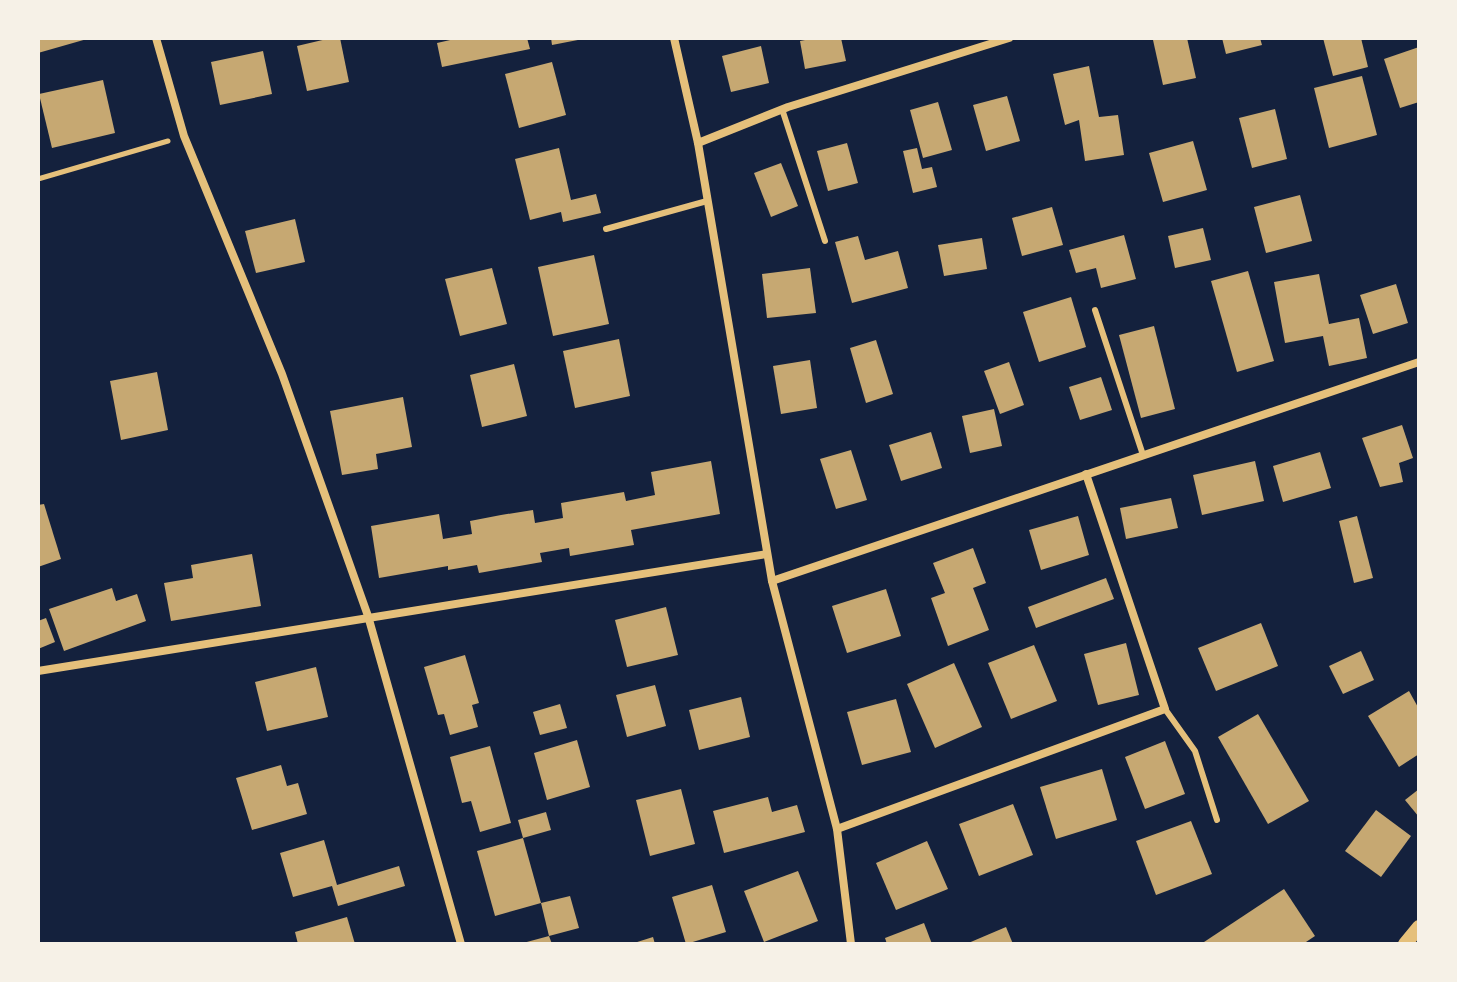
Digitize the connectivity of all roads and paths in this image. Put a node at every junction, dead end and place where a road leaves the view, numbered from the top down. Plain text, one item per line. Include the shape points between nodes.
1 (156, 38) edge
2 (674, 38) edge
3 (1009, 38) edge
4 (782, 109) junction
5 (184, 136) junction
6 (698, 143) junction
7 (38, 179) edge
8 (707, 201) junction
9 (606, 229) dead end
10 (825, 241) dead end
11 (1095, 310) dead end
12 (1419, 362) edge
13 (1143, 455) junction
14 (1086, 474) junction
15 (767, 554) junction
16 (772, 581) junction
17 (368, 616) junction
18 (38, 671) edge
19 (1165, 709) junction
20 (1217, 820) dead end
21 (837, 829) junction
22 (1419, 927) edge
23 (461, 944) edge
24 (851, 944) edge
25 (1405, 944) edge

1 - 5 street
2 - 6 street
3 - 4 street
4 - 6 street
4 - 10 lane
5 - 7 path
5 - 17 street via 282,374
6 - 8 street
8 - 9 lane
8 - 15 street
11 - 13 lane
12 - 13 street
13 - 14 street
14 - 16 street
14 - 19 street
15 - 16 street
15 - 17 street
16 - 21 street
17 - 18 street
17 - 23 street
19 - 20 lane via 1195,751
19 - 21 street
21 - 24 street
22 - 25 street

